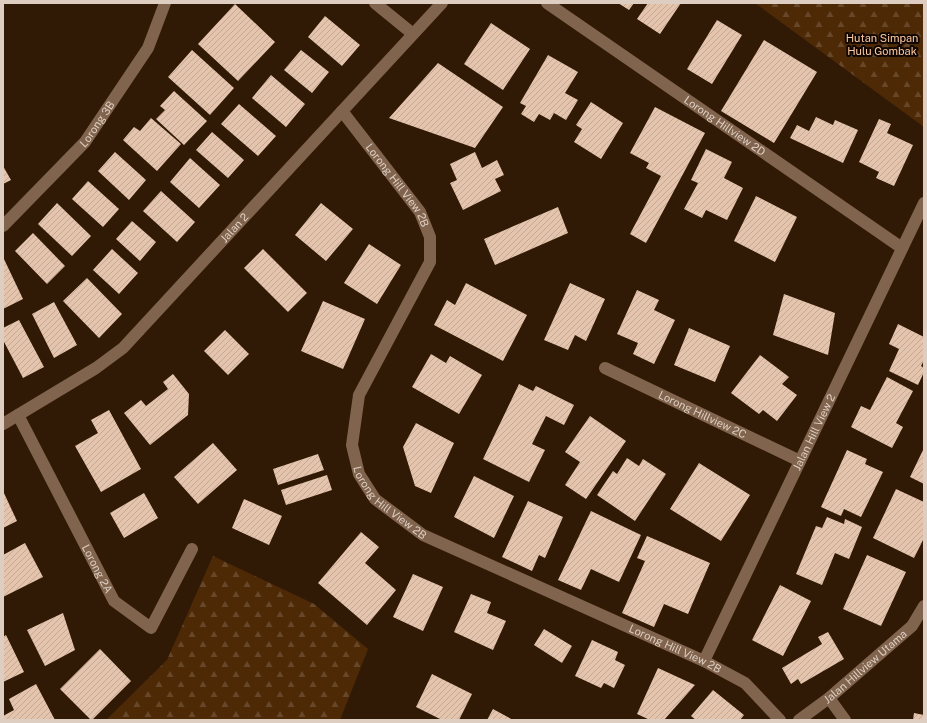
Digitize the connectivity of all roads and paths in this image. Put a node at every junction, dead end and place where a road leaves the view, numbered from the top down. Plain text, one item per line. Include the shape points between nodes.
1 (164, 3) edge
2 (375, 3) edge
3 (442, 3) edge
4 (547, 3) edge
5 (413, 34) junction
6 (342, 111) junction
7 (924, 203) edge
8 (3, 226) edge
9 (902, 248) junction
10 (605, 368) dead end
11 (18, 415) junction
12 (3, 424) edge
13 (800, 461) junction
14 (192, 549) dead end
15 (924, 606) edge
16 (704, 661) junction
17 (829, 698) junction
18 (780, 720) edge
19 (799, 720) edge
20 (845, 720) edge

1 - 8 street, Lorong 3B via 148,48 85,142
2 - 5 street
3 - 5 street, Jalan 2
4 - 9 street, Lorong Hillview 2D
5 - 6 street, Jalan 2
6 - 11 street, Jalan 2 via 123,348 96,368
6 - 16 street, Lorong Hill View 2B via 420,212 430,237 430,262 359,395 352,445 359,474 375,499 423,535
7 - 9 street, Jalan Hill View 2
9 - 13 street, Jalan Hill View 2
10 - 13 street, Lorong Hillview 2C
11 - 12 street, Jalan 2
11 - 14 street, Lorong 2A via 114,601 151,628
13 - 16 street, Jalan Hill View 2
15 - 17 street, Jalan Hillview Utama via 912,626
16 - 18 street, Lorong Hill View 2B via 745,683
17 - 19 street, Jalan Hillview Utama
17 - 20 street

